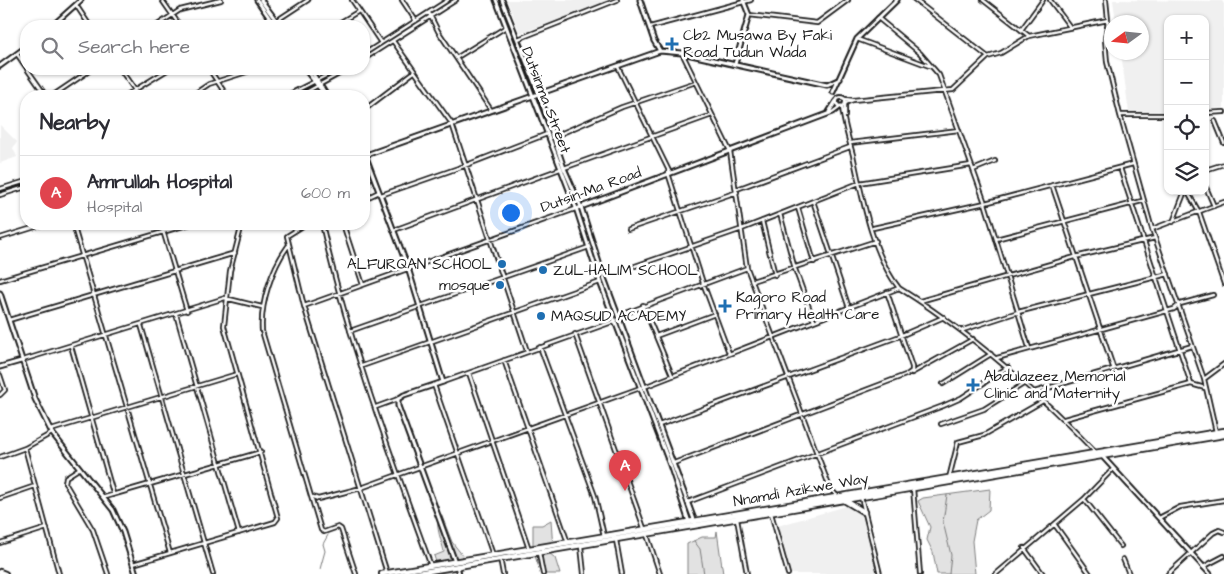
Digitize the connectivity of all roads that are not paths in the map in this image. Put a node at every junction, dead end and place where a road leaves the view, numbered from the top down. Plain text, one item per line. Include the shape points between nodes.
1 (81, 0) edge
2 (162, 0) edge
3 (221, 0) edge
4 (257, 0) edge
5 (261, 0) edge
6 (308, 0) edge
7 (352, 0) edge
8 (402, 0) edge
9 (448, 0) edge
10 (456, 0) edge
11 (496, 0) edge
12 (502, 0) edge
13 (618, 0) edge
14 (640, 0) edge
15 (751, 0) edge
16 (848, 0) edge
17 (897, 0) edge
18 (915, 0) edge
19 (983, 0) edge
20 (1043, 0) edge
21 (1050, 0) edge
22 (1106, 0) edge
23 (744, 1) edge
24 (76, 5) junction
25 (359, 11) junction
26 (429, 13) junction
27 (173, 15) junction
28 (749, 15) junction
29 (1108, 15) edge
30 (430, 17) junction
31 (877, 18) junction
32 (59, 20) edge
33 (86, 20) edge
34 (165, 20) edge
35 (176, 20) edge
36 (271, 20) edge
37 (272, 20) edge
38 (280, 20) edge
39 (344, 20) edge
40 (365, 20) edge
41 (416, 21) junction
42 (1104, 21) edge
43 (370, 27) edge
44 (506, 27) junction
45 (650, 27) junction
46 (1070, 28) junction
47 (1021, 30) junction
48 (1029, 36) junction
49 (518, 39) junction
50 (857, 39) junction
51 (393, 40) junction
52 (381, 43) junction
53 (370, 50) edge
54 (660, 50) junction
55 (20, 51) edge
56 (682, 53) junction
57 (17, 54) junction
58 (370, 55) edge
59 (988, 57) junction
60 (20, 58) edge
61 (456, 58) junction
62 (1109, 60) edge
63 (735, 64) junction
64 (0, 66) edge
65 (618, 67) junction
66 (934, 68) junction
67 (414, 72) junction
68 (32, 75) edge
69 (83, 75) edge
70 (124, 75) edge
71 (159, 75) edge
72 (213, 75) edge
73 (240, 75) edge
74 (309, 75) edge
75 (315, 75) edge
76 (328, 75) edge
77 (338, 75) edge
78 (840, 79) junction
79 (319, 80) junction
80 (314, 82) junction
81 (696, 82) junction
82 (218, 83) junction
83 (322, 84) junction
84 (827, 85) junction
85 (832, 85) junction
86 (317, 87) junction
87 (42, 90) edge
88 (61, 90) edge
89 (134, 90) joint
90 (200, 90) edge
91 (223, 90) edge
92 (298, 90) edge
93 (311, 90) edge
94 (320, 90) edge
95 (324, 90) edge
96 (839, 90) junction
97 (833, 92) junction
98 (946, 92) junction
99 (539, 94) junction
100 (534, 96) junction
101 (836, 100) junction
102 (636, 103) junction
103 (843, 103) junction
104 (370, 105) edge
105 (491, 110) junction
106 (1224, 112) edge
107 (828, 113) junction
108 (1209, 113) edge
109 (712, 115) junction
110 (1120, 115) junction
111 (1164, 115) edge
112 (1215, 121) dead end
113 (452, 124) junction
114 (959, 130) junction
115 (547, 134) junction
116 (653, 136) junction
117 (552, 137) junction
118 (1224, 142) edge
119 (850, 145) junction
120 (730, 150) junction
121 (370, 152) edge
122 (995, 161) dead end
123 (1133, 164) junction
124 (1224, 164) edge
125 (971, 165) junction
126 (464, 166) junction
127 (1120, 168) junction
128 (370, 169) edge
129 (562, 169) junction
130 (1209, 169) edge
131 (973, 170) junction
132 (669, 173) junction
133 (20, 183) edge
134 (859, 183) junction
135 (1052, 185) junction
136 (0, 189) edge
137 (20, 189) edge
138 (737, 191) junction
139 (380, 194) junction
140 (1209, 194) edge
141 (0, 195) edge
142 (1184, 195) edge
143 (1188, 195) edge
144 (370, 197) edge
145 (476, 200) junction
146 (1142, 200) junction
147 (813, 201) junction
148 (1224, 202) edge
149 (984, 203) junction
150 (1130, 204) junction
151 (1214, 206) junction
152 (581, 207) junction
153 (576, 208) junction
154 (798, 208) junction
155 (680, 211) junction
156 (1199, 212) junction
157 (780, 214) junction
158 (762, 221) junction
159 (1063, 221) junction
160 (1173, 222) junction
161 (628, 228) dead end
162 (872, 228) junction
163 (742, 229) junction
164 (1152, 229) junction
165 (26, 230) edge
166 (75, 230) edge
167 (163, 230) edge
168 (173, 230) edge
169 (241, 230) edge
170 (296, 230) edge
171 (323, 230) edge
172 (345, 230) edge
173 (392, 230) junction
174 (164, 233) junction
175 (0, 238) edge
176 (1155, 238) junction
177 (489, 239) junction
178 (996, 239) junction
179 (1142, 240) junction
180 (876, 241) junction
181 (288, 246) junction
182 (691, 246) junction
183 (589, 247) junction
184 (235, 254) junction
185 (82, 255) junction
186 (832, 256) junction
187 (1075, 257) junction
188 (814, 262) junction
189 (635, 266) dead end
190 (408, 268) junction
191 (747, 268) junction
192 (795, 269) junction
193 (175, 270) junction
194 (775, 274) junction
195 (1168, 274) junction
196 (1008, 275) junction
197 (1155, 276) junction
198 (502, 278) junction
199 (0, 280) edge
200 (752, 281) junction
201 (600, 282) junction
202 (703, 283) junction
203 (1224, 284) edge
204 (363, 285) junction
205 (899, 288) junction
206 (887, 292) junction
207 (0, 293) edge
208 (338, 294) junction
209 (1088, 294) junction
210 (1212, 295) dead end
211 (94, 296) junction
212 (225, 298) junction
213 (920, 301) junction
214 (1180, 304) junction
215 (643, 305) junction
216 (304, 306) junction
217 (262, 307) junction
218 (419, 307) junction
219 (849, 308) junction
220 (187, 311) junction
221 (514, 312) junction
222 (1018, 312) junction
223 (1166, 312) junction
224 (176, 314) junction
225 (714, 314) junction
226 (618, 316) junction
227 (944, 317) junction
228 (8, 320) junction
229 (615, 321) junction
230 (814, 321) junction
231 (141, 325) junction
232 (1099, 329) junction
233 (963, 330) junction
234 (350, 331) junction
235 (575, 334) junction
236 (106, 336) junction
237 (656, 336) junction
238 (772, 336) junction
239 (900, 336) junction
240 (973, 339) junction
241 (430, 342) junction
242 (71, 346) junction
243 (1192, 346) junction
244 (540, 347) junction
245 (1029, 348) junction
246 (1178, 348) junction
247 (527, 351) junction
248 (729, 353) junction
249 (991, 354) junction
250 (997, 358) junction
251 (504, 360) junction
252 (21, 361) junction
253 (1224, 364) edge
254 (362, 366) junction
255 (0, 367) edge
256 (1008, 367) junction
257 (1113, 367) junction
258 (469, 373) junction
259 (912, 373) dead end
260 (236, 374) junction
261 (0, 375) edge
262 (672, 375) junction
263 (788, 378) junction
264 (1204, 379) junction
265 (443, 382) junction
266 (1025, 383) junction
267 (943, 384) dead end
268 (1191, 384) junction
269 (197, 385) junction
270 (434, 385) junction
271 (642, 387) junction
272 (1205, 388) junction
273 (1034, 392) junction
274 (0, 394) edge
275 (161, 395) junction
276 (398, 399) junction
277 (1043, 401) junction
278 (600, 402) junction
279 (126, 407) junction
280 (376, 407) junction
281 (566, 415) junction
282 (803, 415) junction
283 (91, 417) junction
284 (1064, 419) junction
285 (942, 424) dead end
286 (659, 425) junction
287 (528, 428) junction
288 (52, 431) junction
289 (1224, 431) edge
290 (1216, 432) junction
291 (1224, 435) edge
292 (494, 441) junction
293 (25, 448) junction
294 (261, 452) junction
295 (459, 453) junction
296 (1096, 453) junction
297 (818, 454) junction
298 (1102, 456) junction
299 (0, 457) edge
300 (674, 463) junction
301 (220, 464) junction
302 (420, 466) junction
303 (80, 468) junction
304 (1113, 468) junction
305 (185, 474) junction
306 (398, 475) junction
307 (949, 478) junction
308 (149, 484) junction
309 (35, 486) junction
310 (361, 488) junction
311 (913, 488) junction
312 (113, 494) junction
313 (312, 496) junction
314 (837, 496) junction
315 (105, 497) junction
316 (861, 497) junction
317 (0, 498) edge
318 (1084, 499) junction
319 (844, 500) junction
320 (1224, 500) edge
321 (688, 502) junction
322 (864, 512) junction
323 (771, 513) junction
324 (737, 518) junction
325 (1158, 518) junction
326 (692, 523) junction
327 (1055, 525) junction
328 (47, 528) junction
329 (646, 532) junction
330 (1224, 532) edge
331 (239, 533) junction
332 (604, 536) junction
333 (616, 539) junction
334 (568, 542) junction
335 (0, 543) edge
336 (204, 543) junction
337 (581, 545) junction
338 (1120, 546) dead end
339 (1024, 548) junction
340 (529, 549) junction
341 (538, 552) junction
342 (1191, 553) junction
343 (170, 554) junction
344 (493, 555) junction
345 (1224, 556) edge
346 (500, 558) junction
347 (1123, 560) dead end
348 (133, 564) junction
349 (456, 564) junction
350 (431, 566) junction
351 (1203, 567) junction
352 (0, 572) edge
353 (422, 573) edge
354 (5, 574) edge
355 (60, 574) edge
356 (108, 574) edge
357 (136, 574) edge
358 (213, 574) edge
359 (356, 574) edge
360 (385, 574) edge
361 (412, 574) edge
362 (459, 574) edge
363 (503, 574) edge
364 (542, 574) edge
365 (584, 574) edge
366 (622, 574) edge
367 (660, 574) edge
368 (747, 574) edge
369 (788, 574) edge
370 (880, 574) edge
371 (920, 574) edge
372 (996, 574) edge
373 (1043, 574) edge
374 (1090, 574) edge
375 (1130, 574) edge
376 (1168, 574) edge
377 (1210, 574) edge

1 - 24 street
2 - 27 street
3 - 27 street via 180,10
4 - 36 street
5 - 37 street
6 - 38 street
7 - 25 street
8 - 41 street
9 - 26 street
10 - 30 street
11 - 44 street, Dutsinma Street
12 - 49 street, Dutsinma Street
13 - 49 street
14 - 45 street
15 - 23 street
16 - 28 street via 817,23
17 - 31 street
18 - 59 street
19 - 47 street
20 - 47 street
21 - 46 street
22 - 29 street
23 - 28 street
23 - 45 street
24 - 32 street
24 - 33 street
25 - 39 street
25 - 40 street
26 - 30 street
26 - 41 street
27 - 34 street
27 - 35 street
28 - 63 street
30 - 51 street
30 - 61 street
31 - 50 street
31 - 66 street
41 - 52 street
42 - 46 street
43 - 52 street
44 - 61 street
44 - 100 street, Dutsinma Street
45 - 54 street
46 - 48 street
47 - 48 street
48 - 59 street via 1002,53
49 - 99 street, Dutsinma Street
50 - 66 street
50 - 78 street
51 - 58 street
51 - 67 street
52 - 53 street
54 - 56 street
54 - 65 street
55 - 57 street
56 - 63 street
56 - 81 street
57 - 60 street
57 - 64 street
59 - 98 street via 958,86
61 - 105 street
62 - 110 street
63 - 84 street
65 - 99 street
65 - 102 street
66 - 98 street
67 - 104 street
67 - 113 street
68 - 87 street
69 - 88 street
70 - 89 street
71 - 89 street
72 - 82 street
73 - 82 street
74 - 80 street
75 - 79 street
76 - 79 street
77 - 83 street
78 - 85 street
78 - 96 street
79 - 80 street
79 - 83 street
80 - 86 street
80 - 92 street
81 - 102 street
81 - 109 street
82 - 90 street
82 - 91 street
83 - 86 street
83 - 95 street
84 - 85 street
84 - 97 street
85 - 96 street
86 - 93 street
86 - 94 street
96 - 97 street
96 - 103 street
97 - 101 street
98 - 103 street
98 - 114 street
99 - 100 street
99 - 117 street, Dutsinma Street
100 - 105 street
100 - 115 street, Dutsinma Street
101 - 103 street
101 - 103 street
101 - 107 street
102 - 116 street
102 - 117 street
103 - 107 street, Dutsin-Ma Road
103 - 119 street
105 - 113 street
106 - 108 street
107 - 120 street, Dutsin-Ma Road
109 - 116 street
109 - 120 street
110 - 111 street
110 - 123 street
112 - 118 street
113 - 121 street
113 - 126 street
114 - 119 street
114 - 125 street
115 - 126 street
115 - 129 street, Dutsinma Street
116 - 129 street
116 - 132 street
117 - 129 street, Dutsinma Street
119 - 134 street
119 - 138 street
120 - 132 street, Dutsin-Ma Road
120 - 138 street
122 - 131 street
123 - 127 street
123 - 146 street
124 - 130 street
125 - 131 street
125 - 134 street
126 - 139 street
126 - 145 street
127 - 135 street
127 - 150 street
128 - 139 street
129 - 145 street
129 - 152 street, Dutsinma Street
129 - 153 street, Dutsinma Street
131 - 149 street
132 - 152 street, Dutsin-Ma Road
132 - 155 street
133 - 136 street
134 - 147 street
134 - 162 street
135 - 149 street
135 - 159 street
137 - 141 street
138 - 155 street
138 - 163 street
139 - 144 street
139 - 173 street
140 - 151 street
142 - 160 street
143 - 156 street
145 - 173 street
145 - 177 street
146 - 150 street
146 - 164 street
147 - 154 street
147 - 186 street
148 - 151 street
149 - 162 street
149 - 178 street
150 - 159 street
150 - 179 street
151 - 156 street
152 - 153 street, Dutsin-Ma Road
152 - 226 street, Dutsinma Street
153 - 177 street, Dutsin-Ma Road
153 - 183 street, Dutsinma Street
154 - 157 street
154 - 188 street
155 - 161 street
155 - 182 street
156 - 160 street
156 - 203 street
157 - 158 street
157 - 192 street
158 - 163 street
158 - 194 street
159 - 178 street
159 - 187 street
160 - 164 street
162 - 180 street
163 - 182 street
163 - 191 street
164 - 176 street
165 - 175 street
166 - 185 street
167 - 174 street
168 - 174 street
169 - 184 street
170 - 181 street via 287,236
171 - 208 street
172 - 204 street
173 - 190 street
174 - 185 street
174 - 193 street
176 - 179 street
176 - 195 street
177 - 190 street, Dutsin-Ma Road
177 - 198 street
178 - 196 street
179 - 187 street
179 - 197 street
180 - 186 street
180 - 205 street via 883,262
181 - 216 street
181 - 217 street via 281,256
182 - 189 street
182 - 202 street
183 - 198 street
183 - 201 street, Dutsinma Street
184 - 193 street
184 - 212 street
185 - 199 street
185 - 211 street
186 - 188 street
186 - 219 street
187 - 196 street
187 - 209 street
188 - 192 street
190 - 204 street, Dutsin-Ma Road
190 - 218 street
191 - 200 street
191 - 202 street
192 - 194 street
192 - 230 street
193 - 211 street
193 - 220 street
194 - 200 street
195 - 197 street
195 - 214 street
196 - 213 street
196 - 222 street
197 - 209 street
197 - 223 street
198 - 218 street
198 - 221 street
200 - 238 street
201 - 221 street
201 - 229 street, Dutsinma Street
202 - 215 street
202 - 225 street
204 - 208 street, Dutsin-Ma Road
205 - 206 street
205 - 213 street
206 - 219 street
206 - 239 street
207 - 228 street
208 - 216 street, Dutsin-Ma Road
208 - 234 street
209 - 222 street
209 - 232 street
210 - 214 street
211 - 228 street
211 - 236 street
212 - 217 street
212 - 220 street
212 - 260 street via 224,326
213 - 227 street
214 - 223 street
214 - 243 street
215 - 226 street
215 - 237 street
216 - 310 street
217 - 313 street via 262,331
218 - 234 street
218 - 241 street
219 - 230 street
220 - 224 street
221 - 241 street
221 - 247 street
222 - 233 street
222 - 245 street
223 - 232 street
223 - 246 street
224 - 231 street
224 - 269 street
225 - 237 street
225 - 248 street
226 - 271 street, Dutsinma Street
227 - 233 street
227 - 239 street
228 - 252 street
229 - 235 street
229 - 271 street, Dutsinma Street
230 - 238 street
231 - 236 street
231 - 275 street
232 - 245 street
232 - 257 street
233 - 240 street
234 - 254 street
235 - 244 street
235 - 278 street
236 - 242 street
236 - 279 street
237 - 262 street
238 - 248 street
238 - 263 street
239 - 263 street
239 - 282 street via 912,371
240 - 249 street
240 - 259 street
241 - 254 street
241 - 265 street
242 - 252 street
242 - 283 street
243 - 246 street
243 - 264 street
244 - 247 street
244 - 281 street
245 - 250 street
246 - 257 street
246 - 268 street
247 - 251 street
248 - 262 street
249 - 250 street
249 - 267 street
250 - 256 street
251 - 258 street
251 - 287 street
252 - 255 street
252 - 288 street via 35,399
253 - 264 street
254 - 280 street
256 - 266 street
256 - 297 street via 952,403
257 - 273 street
258 - 265 street
258 - 292 street
260 - 269 street
260 - 294 street
261 - 274 street via 5,390
262 - 271 street
263 - 282 street
263 - 286 street
264 - 272 street
265 - 270 street
266 - 273 street
266 - 285 street via 984,409
268 - 272 street
268 - 284 street
269 - 275 street
269 - 301 street
270 - 276 street
270 - 295 street
271 - 278 street
271 - 286 street
271 - 326 street
272 - 290 street
273 - 277 street
275 - 279 street
275 - 305 street
276 - 280 street
276 - 302 street
277 - 284 street
277 - 307 street via 984,435 958,442
278 - 281 street
278 - 329 street
279 - 283 street
279 - 308 street
280 - 306 street
281 - 287 street
281 - 332 street via 595,496
282 - 297 street
282 - 300 street
283 - 288 street
283 - 312 street
284 - 296 street
286 - 300 street
287 - 292 street
287 - 334 street
288 - 293 street
288 - 303 street
289 - 290 highway, Nnamdi Azikwe Way
290 - 296 highway, Nnamdi Azikwe Way
291 - 298 highway, Nnamdi Azikwe Way
292 - 295 street
292 - 340 street
293 - 299 street
293 - 309 street
294 - 301 street
294 - 331 street via 278,518 275,522
295 - 302 street
295 - 344 street
296 - 307 highway, Nnamdi Azikwe Way
297 - 314 street via 830,488
297 - 321 street
298 - 304 street
298 - 311 highway, Nnamdi Azikwe Way
300 - 321 street
301 - 305 street
301 - 331 street
302 - 306 street
302 - 349 street
303 - 315 street
303 - 356 street via 66,477 64,483 93,530
304 - 318 street
304 - 325 street
305 - 308 street
305 - 336 street
306 - 310 street
306 - 350 street
307 - 314 highway, Nnamdi Azikwe Way
308 - 312 street
308 - 343 street
309 - 317 street
309 - 328 street
310 - 313 street via 318,499
310 - 360 street
311 - 316 highway, Nnamdi Azikwe Way
311 - 371 street
312 - 315 street
313 - 359 street via 321,530 341,529
314 - 326 highway, Nnamdi Azikwe Way
315 - 348 street via 123,532
316 - 319 highway, Nnamdi Azikwe Way
316 - 322 street
318 - 327 street
318 - 338 street
319 - 322 highway
319 - 323 highway, Nnamdi Azikwe Way
320 - 325 street via 1180,507
321 - 326 street
322 - 370 street
323 - 324 highway, Nnamdi Azikwe Way
323 - 369 street
324 - 326 highway, Nnamdi Azikwe Way
324 - 368 street
325 - 342 street
326 - 329 highway, Nnamdi Azikwe Way
327 - 339 street
327 - 374 street
328 - 335 street
328 - 355 street
329 - 332 highway, Nnamdi Azikwe Way
329 - 333 highway, Nnamdi Azikwe Way
329 - 367 street
330 - 342 street via 1216,530
331 - 336 street
332 - 334 highway, Nnamdi Azikwe Way
333 - 337 highway, Nnamdi Azikwe Way
333 - 366 street
334 - 340 highway, Nnamdi Azikwe Way
336 - 343 street
336 - 358 street
337 - 341 highway, Nnamdi Azikwe Way
337 - 365 street
339 - 372 street
339 - 373 street
340 - 344 highway, Nnamdi Azikwe Way
341 - 346 highway, Nnamdi Azikwe Way
341 - 364 street
342 - 351 street
342 - 376 street
343 - 348 street
344 - 349 highway, Nnamdi Azikwe Way
345 - 351 street
346 - 349 highway, Nnamdi Azikwe Way
346 - 363 street
347 - 375 street
348 - 357 street
349 - 350 highway, Nnamdi Azikwe Way
349 - 353 highway, Nnamdi Azikwe Way
349 - 362 street
350 - 360 highway, Nnamdi Azikwe Way
351 - 377 street
352 - 354 highway
353 - 361 highway, Nnamdi Azikwe Way

